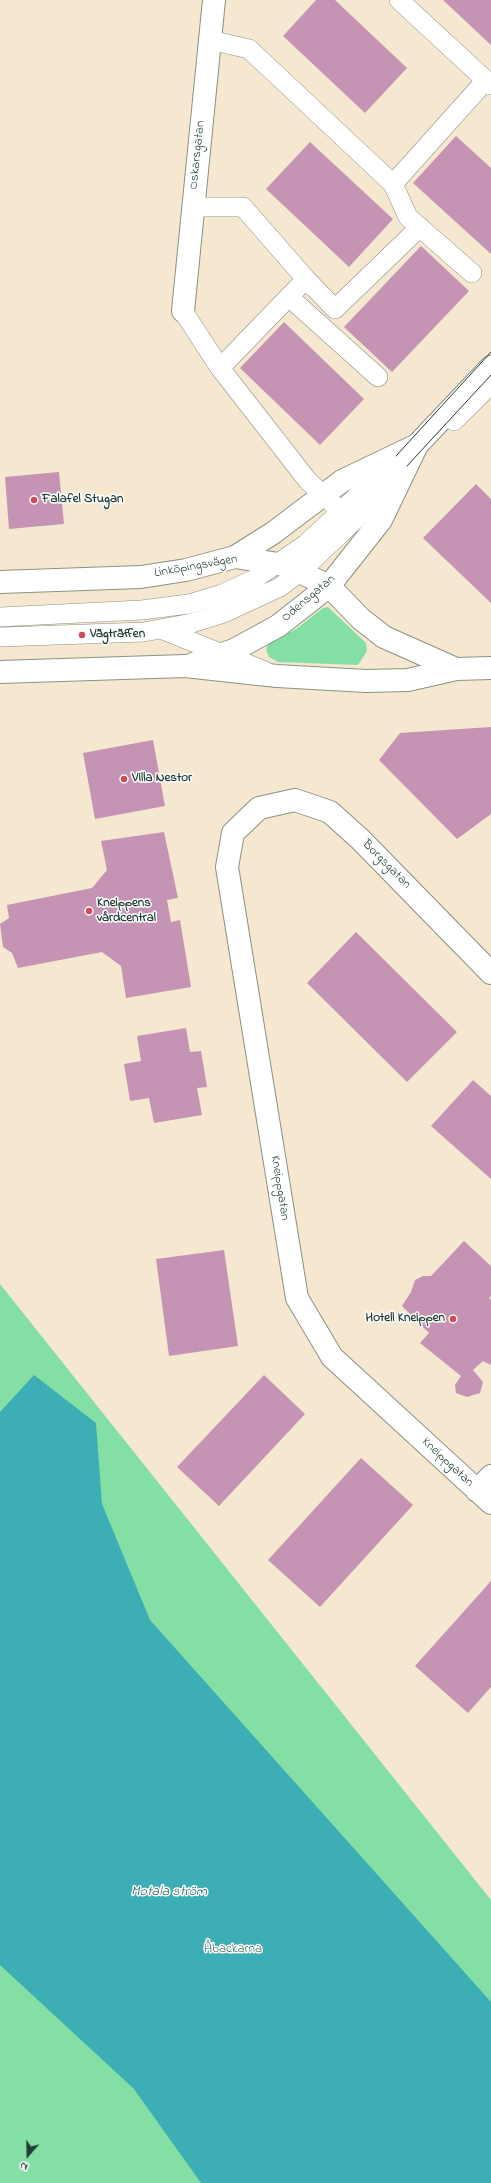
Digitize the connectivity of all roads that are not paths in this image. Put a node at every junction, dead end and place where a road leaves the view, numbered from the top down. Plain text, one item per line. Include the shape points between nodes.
1 (214, 0) edge
2 (399, 0) edge
3 (210, 40) junction
4 (488, 82) edge
5 (393, 184) junction
6 (193, 207) junction
7 (420, 227) junction
8 (472, 274) dead end
9 (313, 286) junction
10 (289, 297) junction
11 (183, 311) joint
12 (491, 367) edge
13 (220, 368) junction
14 (378, 377) dead end
15 (491, 384) edge
16 (401, 461) junction
17 (324, 496) junction
18 (341, 511) junction
19 (235, 557) junction
20 (278, 564) junction
21 (300, 572) junction
22 (0, 582) edge
23 (329, 586) junction
24 (0, 617) edge
25 (163, 630) junction
26 (0, 637) edge
27 (224, 654) junction
28 (185, 666) junction
29 (491, 668) edge
30 (456, 669) junction
31 (0, 672) edge
32 (277, 676) junction
33 (259, 808) joint
34 (491, 972) edge
35 (486, 1490) edge

1 - 3 street, Oskarsgatan
2 - 4 lane
3 - 5 lane via 249,49
3 - 6 street, Oskarsgatan
4 - 5 lane
5 - 7 lane via 408,217
6 - 9 lane via 243,207
6 - 11 street, Oskarsgatan
7 - 8 lane
7 - 9 lane via 334,309
9 - 10 lane via 306,279
10 - 13 lane
10 - 14 lane
11 - 13 lane
12 - 16 street, Odensgatan
13 - 17 lane via 308,481
15 - 16 lane
16 - 17 street via 342,481
16 - 18 lane
16 - 21 lane via 382,494
16 - 23 street, Odensgatan via 381,520
17 - 18 lane
17 - 19 street
18 - 20 lane via 306,544
19 - 20 street, Linköpingsvägen
19 - 22 street, Linköpingsvägen via 186,570 141,577
20 - 21 street, Linköpingsvägen
20 - 24 lane via 253,580 189,604 142,610
21 - 23 street, Linköpingsvägen
21 - 25 lane via 280,587 224,613
23 - 27 street, Odensgatan via 278,626
23 - 30 street, Linköpingsvägen via 361,619 384,637
25 - 26 lane via 128,634
25 - 27 lane
27 - 28 street, Odensgatan
27 - 32 lane
28 - 31 street, Linköpingsvägen
28 - 32 street, Linköpingsvägen
29 - 30 street, Linköpingsvägen
30 - 32 street, Linköpingsvägen via 408,680 338,680
33 - 34 street, Borgsgatan via 295,800 330,812
33 - 35 street, Kneippgatan via 234,833 227,867 297,1298 332,1357

